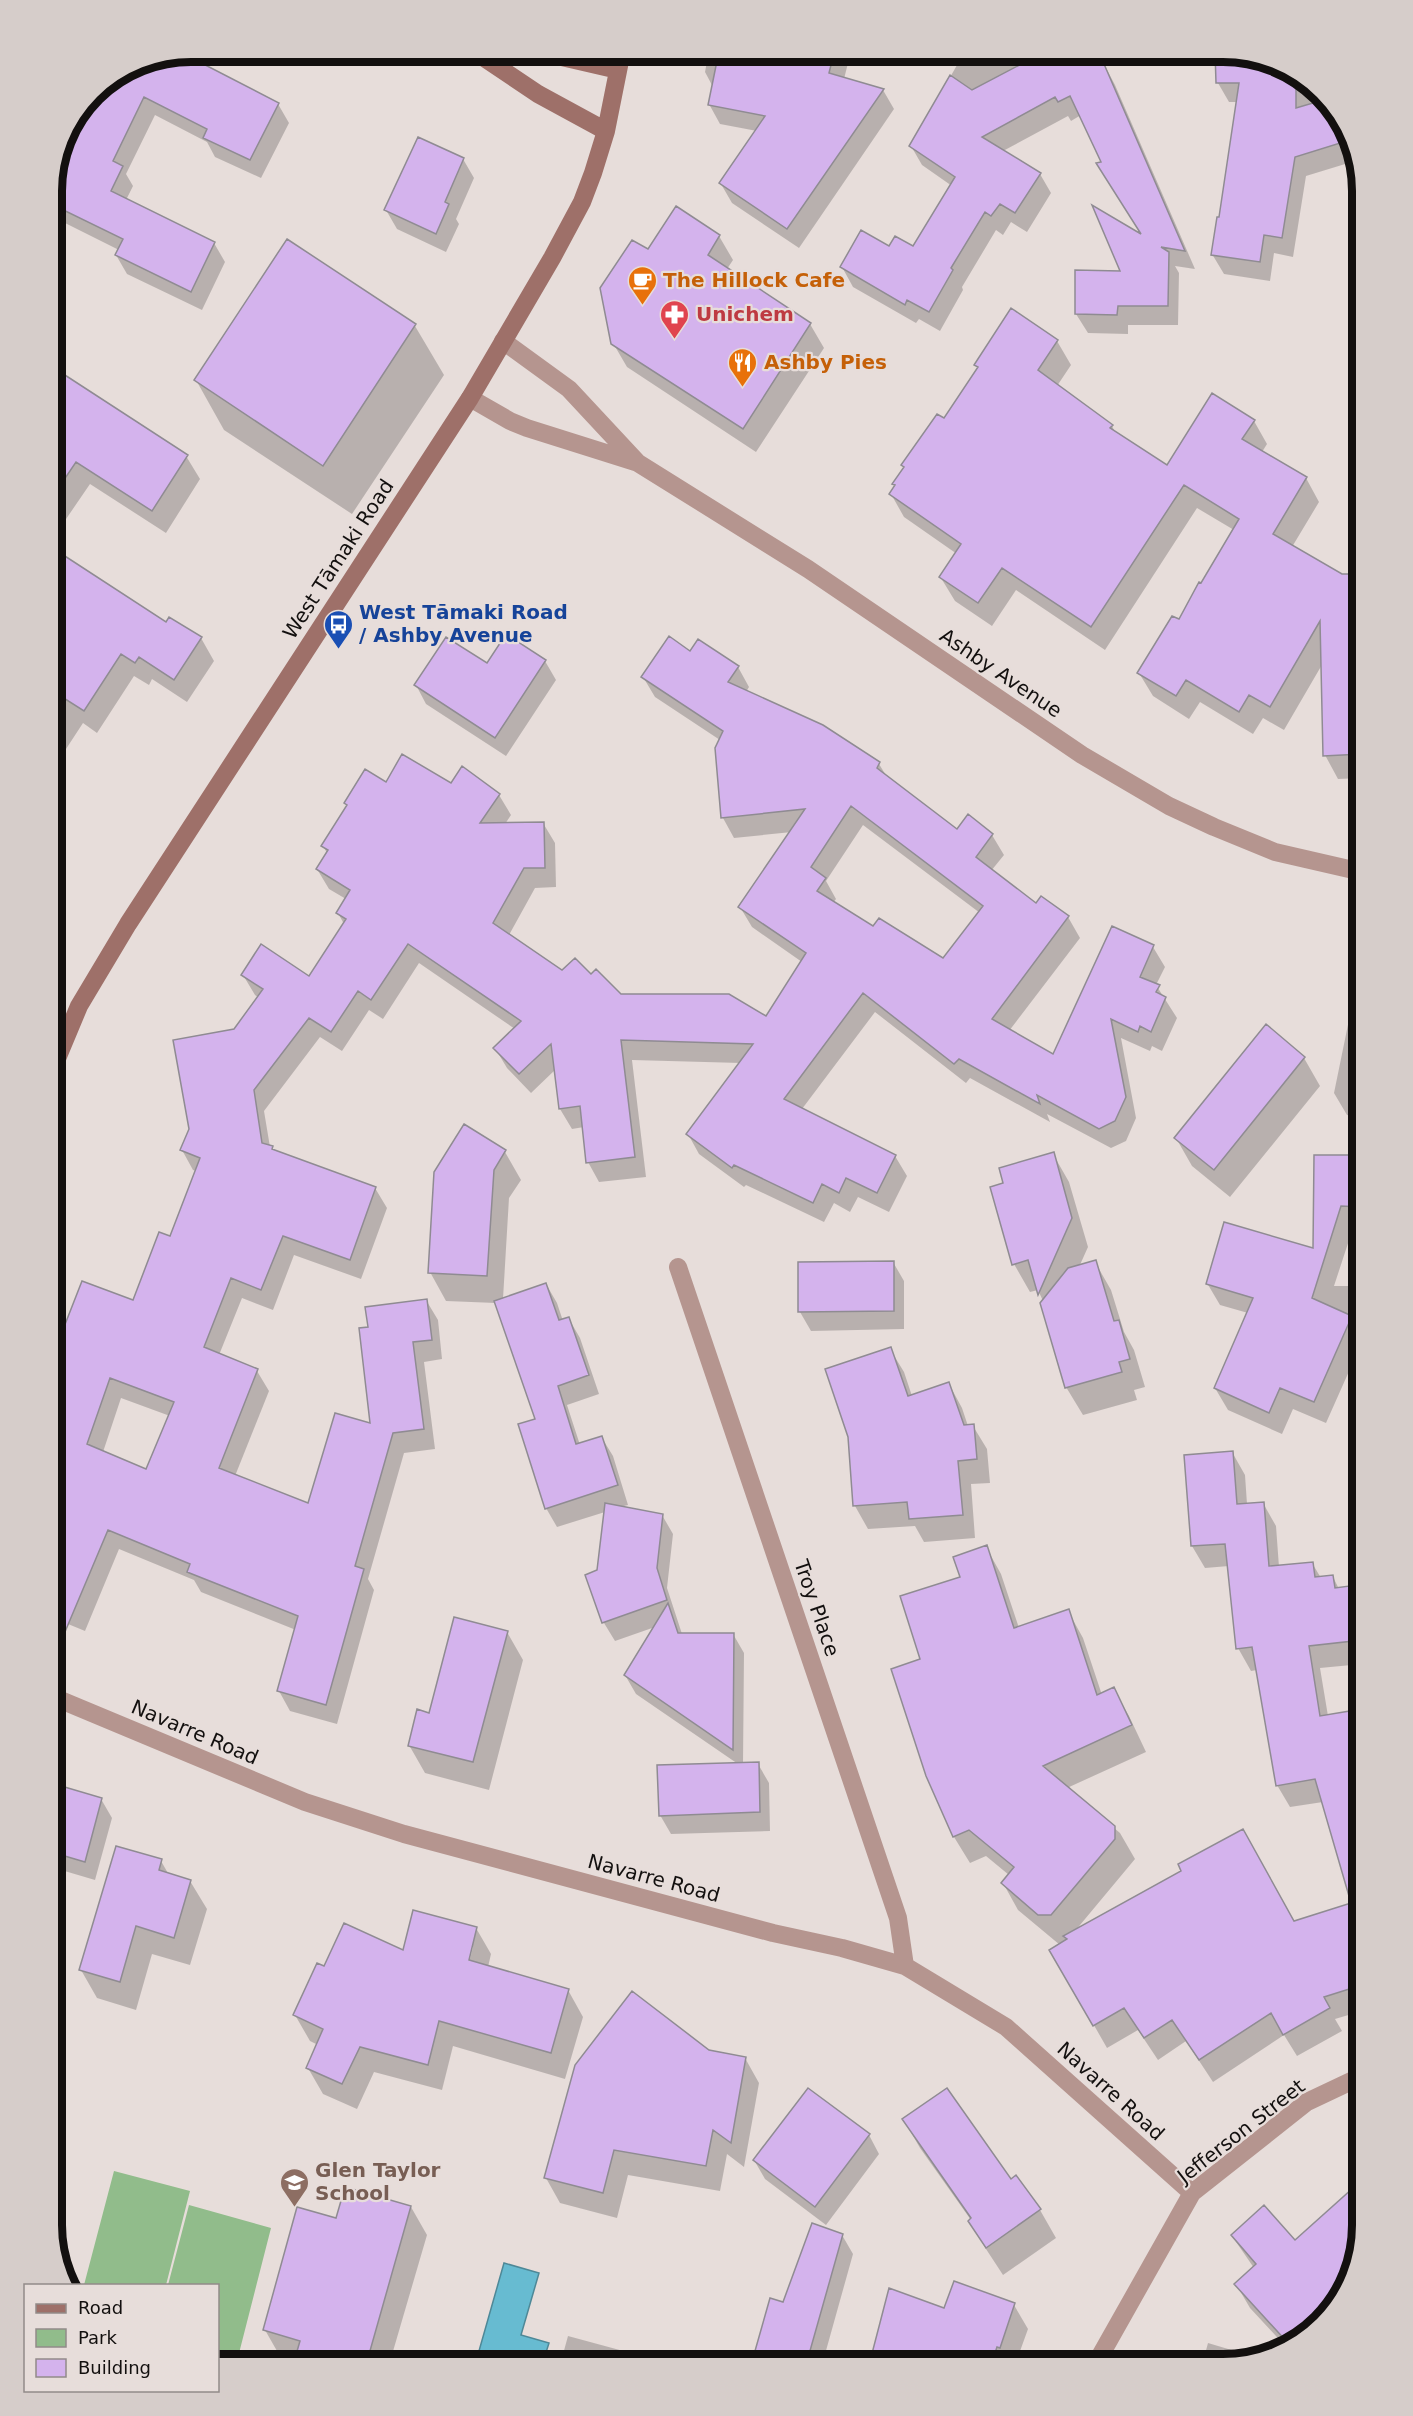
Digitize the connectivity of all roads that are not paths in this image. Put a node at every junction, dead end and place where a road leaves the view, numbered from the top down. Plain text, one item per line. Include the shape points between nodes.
1 (490, 62) edge
2 (583, 62) edge
3 (620, 62) edge
4 (618, 70) junction
5 (606, 131) junction
6 (503, 341) junction
7 (470, 399) junction
8 (638, 463) junction
9 (1352, 870) edge
10 (62, 1047) edge
11 (678, 1267) dead end
12 (62, 1701) edge
13 (905, 1966) junction
14 (1352, 2081) edge
15 (1192, 2193) junction
16 (1101, 2354) edge

1 - 5 main road via 538,94
2 - 4 main road
3 - 4 main road, West Tāmaki Road
4 - 5 main road, West Tāmaki Road
5 - 6 main road, West Tāmaki Road via 582,202
6 - 7 main road, West Tāmaki Road
6 - 8 street, Ashby Avenue via 569,389
7 - 8 street, Ashby Avenue via 527,428
7 - 10 main road, West Tāmaki Road via 128,924 79,1006
8 - 9 street, Ashby Avenue via 808,569 1082,755 1169,806 1275,852
11 - 13 street, Troy Place via 898,1918
12 - 13 street, Navarre Road via 305,1802 404,1834
13 - 15 street, Navarre Road via 1006,2027
14 - 15 street, Jefferson Street via 1307,2102
15 - 16 street, Jefferson Street

